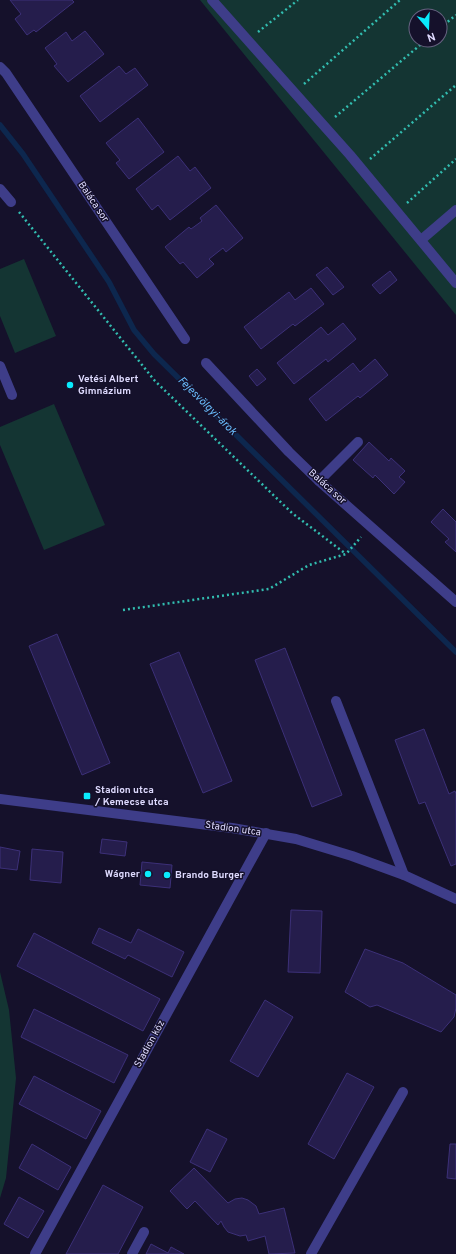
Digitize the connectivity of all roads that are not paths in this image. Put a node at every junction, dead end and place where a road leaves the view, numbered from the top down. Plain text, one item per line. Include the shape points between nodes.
1 (212, 0) edge
2 (2, 73) edge
3 (0, 189) edge
4 (11, 202) road end
5 (456, 210) edge
6 (421, 240) junction
7 (456, 283) edge
8 (185, 339) dead end
9 (206, 363) dead end
10 (0, 366) edge
11 (12, 395) dead end
12 (358, 442) dead end
13 (319, 481) junction
14 (456, 602) edge
15 (336, 701) dead end
16 (0, 799) edge
17 (266, 833) junction
18 (404, 874) junction
19 (456, 899) edge
20 (403, 1092) dead end
21 (144, 1232) dead end
22 (35, 1254) edge
23 (132, 1254) edge
24 (311, 1254) edge

1 - 6 street
2 - 8 street, Baláca sor
3 - 4 street
5 - 6 street
6 - 7 street
9 - 13 street, Baláca sor
10 - 11 street
12 - 13 street
13 - 14 street, Baláca sor
15 - 18 street
16 - 17 street, Stadion utca
17 - 18 street, Stadion utca via 296,839
17 - 22 street, Stadion köz
18 - 19 street, Stadion utca
20 - 24 street
21 - 23 street

